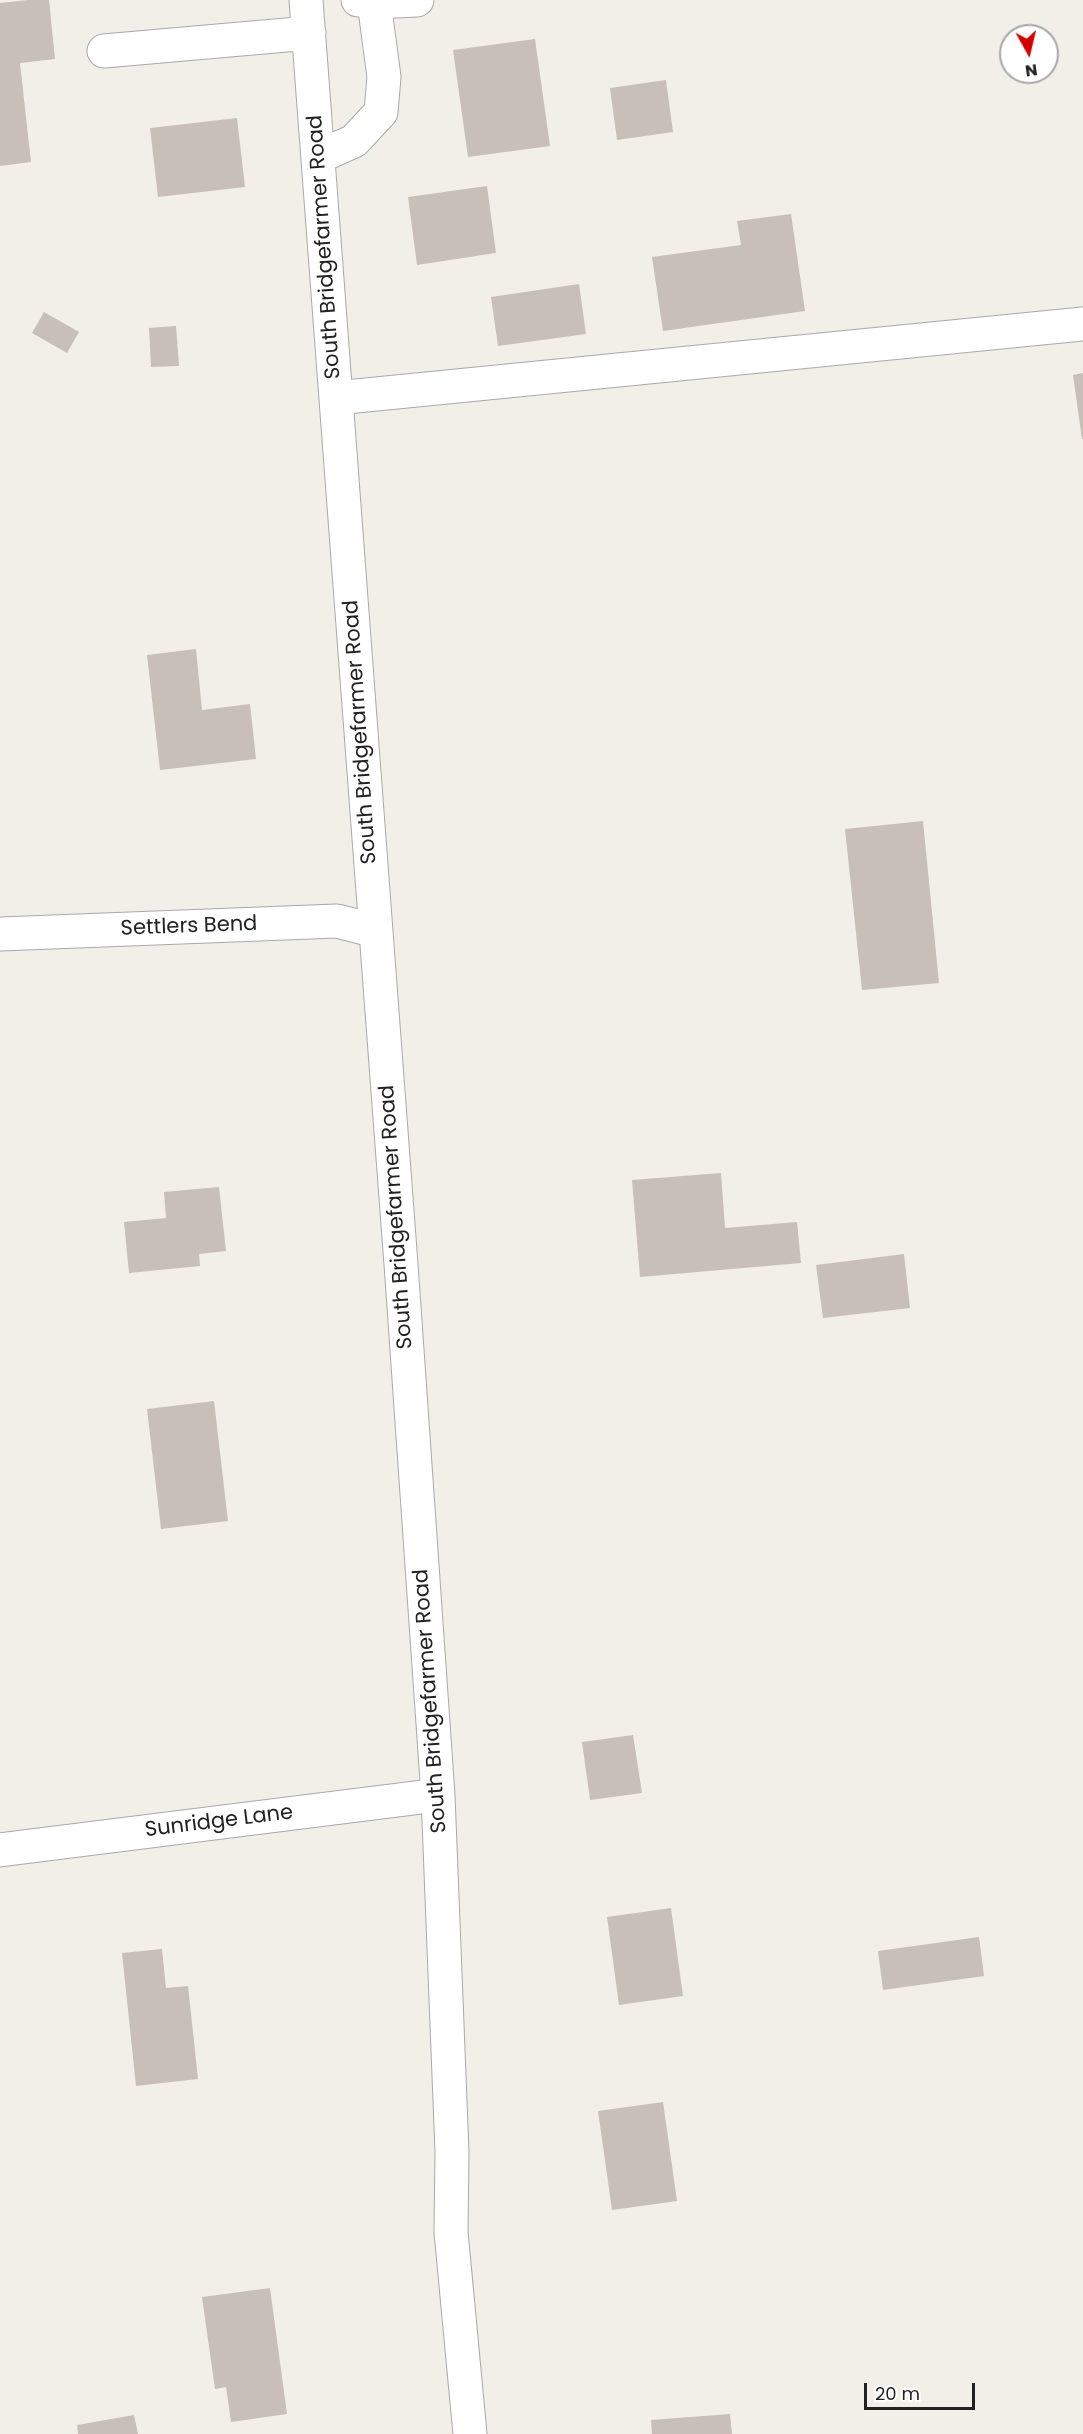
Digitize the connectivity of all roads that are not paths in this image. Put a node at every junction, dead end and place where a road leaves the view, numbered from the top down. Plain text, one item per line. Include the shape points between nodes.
1 (306, 0) edge
2 (417, 0) edge
3 (366, 1) edge
4 (309, 33) junction
5 (104, 51) dead end
6 (318, 157) junction
7 (1083, 324) edge
8 (336, 398) junction
9 (376, 931) junction
10 (0, 934) edge
11 (438, 1795) junction
12 (0, 1850) edge
13 (470, 2434) edge

1 - 4 street, South Bridgefarmer Road
2 - 3 street
3 - 6 street via 384,76 381,112 354,141
4 - 5 street
4 - 6 street, South Bridgefarmer Road
6 - 8 street, South Bridgefarmer Road
7 - 8 street
8 - 9 street, South Bridgefarmer Road
9 - 10 street, Settlers Bend via 337,921
9 - 11 street, South Bridgefarmer Road
11 - 12 street, Sunridge Lane
11 - 13 street, South Bridgefarmer Road via 452,2152 451,2232

